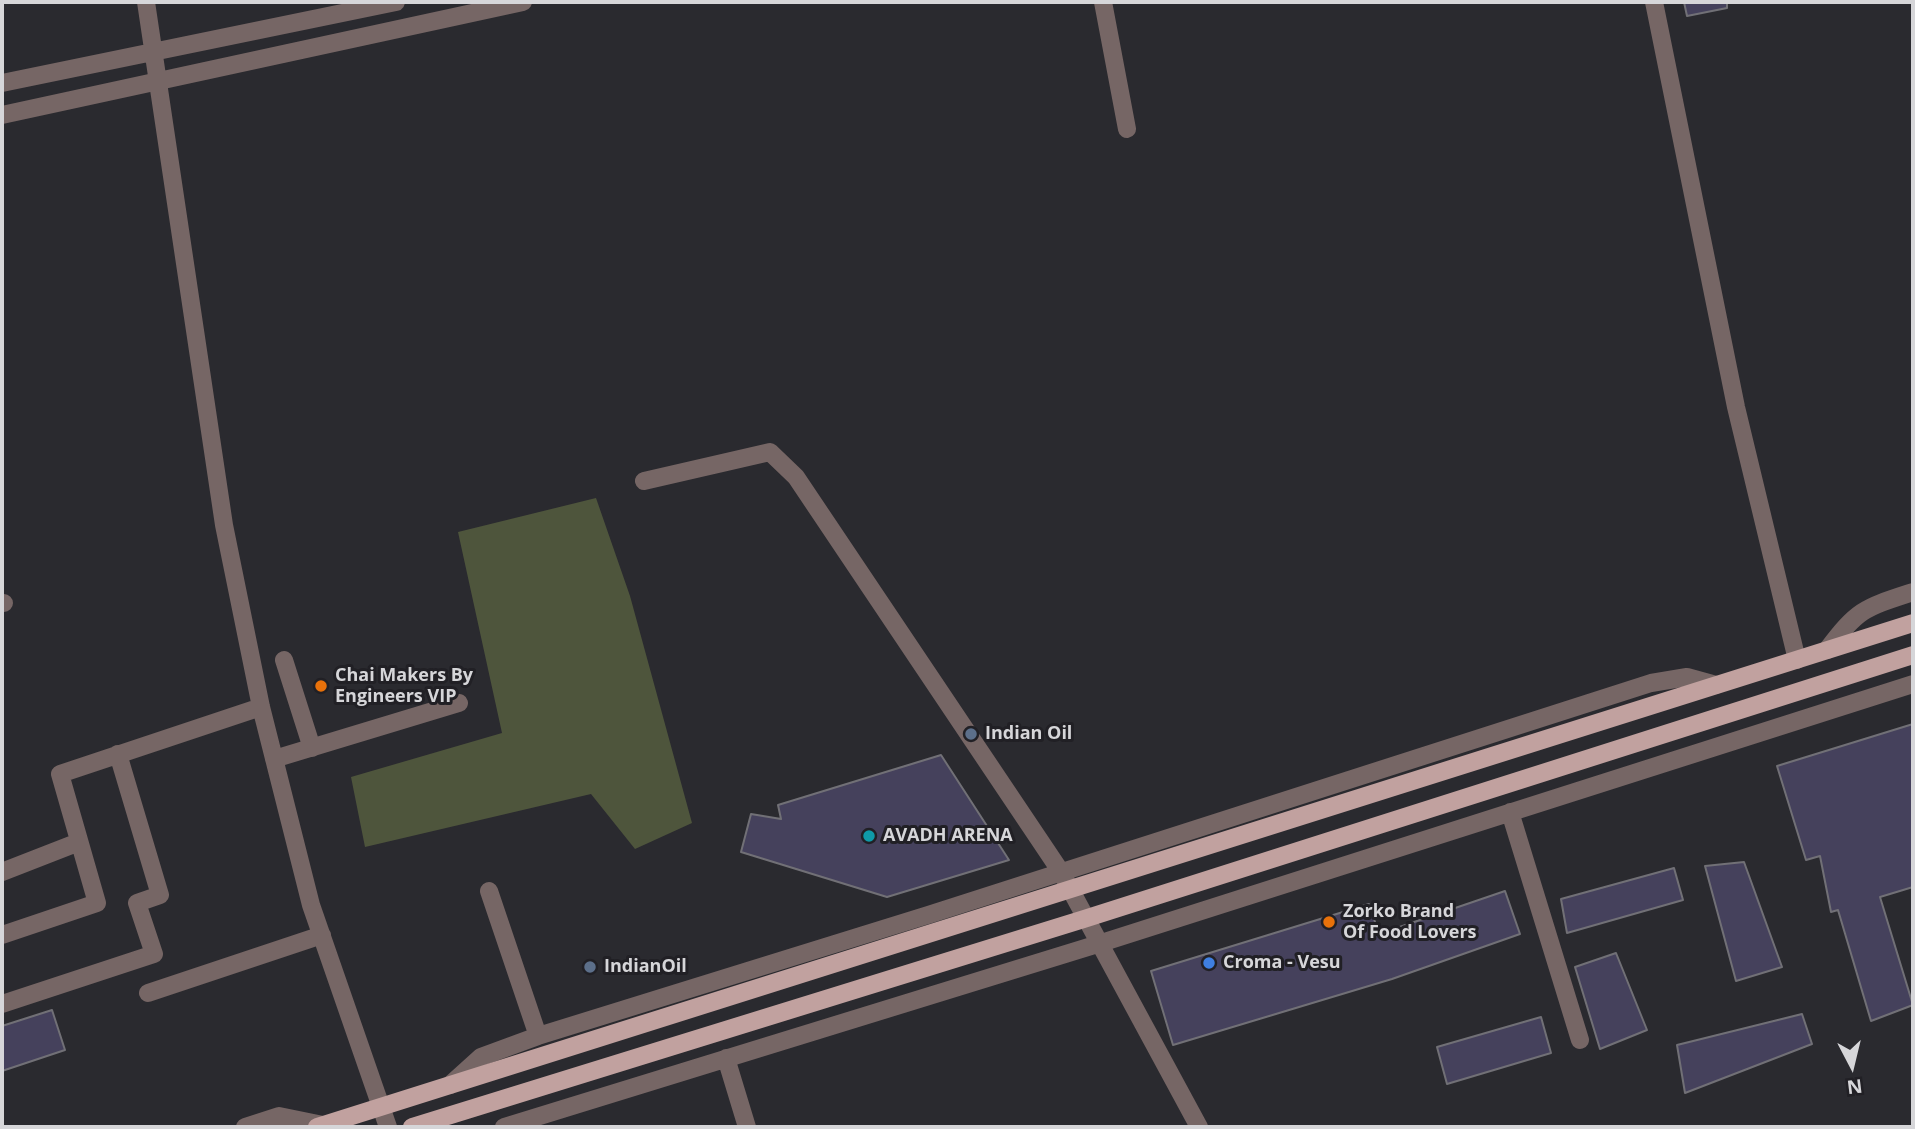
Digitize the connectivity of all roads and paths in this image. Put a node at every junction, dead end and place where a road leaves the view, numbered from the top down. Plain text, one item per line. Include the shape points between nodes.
1 (146, 2) edge
2 (396, 2) edge
3 (523, 2) edge
4 (1104, 2) edge
5 (1654, 2) edge
6 (153, 51) junction
7 (158, 81) junction
8 (2, 83) edge
9 (2, 115) edge
10 (1127, 129) dead end
11 (644, 481) dead end
12 (1913, 593) edge
13 (1913, 623) edge
14 (1827, 650) junction
15 (1913, 655) edge
16 (284, 660) dead end
17 (1797, 660) junction
18 (1913, 684) edge
19 (1716, 685) junction
20 (459, 703) dead end
21 (261, 707) junction
22 (312, 748) junction
23 (118, 754) junction
24 (274, 760) junction
25 (1510, 812) junction
26 (79, 842) junction
27 (2, 872) edge
28 (1061, 872) junction
29 (1069, 890) junction
30 (489, 891) dead end
31 (1084, 919) junction
32 (2, 935) edge
33 (322, 935) junction
34 (1098, 944) junction
35 (148, 993) dead end
36 (2, 1004) edge
37 (538, 1036) junction
38 (1580, 1040) dead end
39 (726, 1058) junction
40 (450, 1085) junction
41 (381, 1107) junction
42 (320, 1126) edge
43 (245, 1127) edge
44 (388, 1127) edge
45 (412, 1127) edge
46 (504, 1127) edge
47 (747, 1127) edge
48 (1199, 1127) edge

1 - 6 street
2 - 6 street
3 - 7 street
4 - 10 street
5 - 17 street via 1737,407
6 - 7 street
6 - 8 street
7 - 9 street
7 - 21 street via 224,525
11 - 28 street via 770,452 796,477
12 - 14 street via 1862,611
13 - 14 main road
14 - 17 main road
15 - 31 main road
16 - 22 street
17 - 19 main road
18 - 25 street
19 - 28 street via 1687,677 1651,683
19 - 29 main road
20 - 22 street
21 - 23 street
21 - 24 street
22 - 24 street
23 - 26 street via 60,774
23 - 36 street via 159,895 137,903 154,954
24 - 33 street
25 - 34 street
25 - 38 street
26 - 27 street
26 - 32 street via 97,903
28 - 29 street
28 - 37 street
29 - 31 street
29 - 40 main road
30 - 37 street
31 - 34 street
31 - 45 main road
33 - 35 street
33 - 41 street
34 - 39 street
34 - 48 street
37 - 40 street via 481,1057
39 - 46 street
39 - 47 street
40 - 41 main road
41 - 42 main road
41 - 44 street
42 - 43 street via 279,1116

